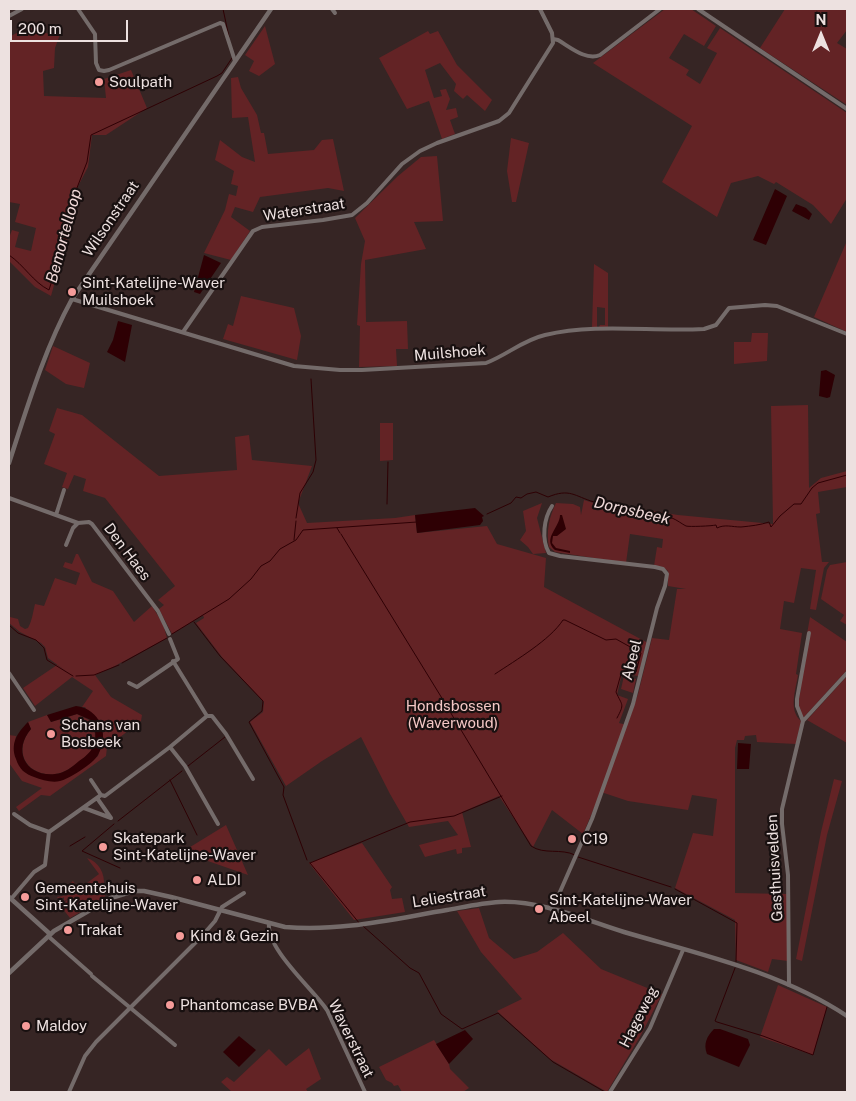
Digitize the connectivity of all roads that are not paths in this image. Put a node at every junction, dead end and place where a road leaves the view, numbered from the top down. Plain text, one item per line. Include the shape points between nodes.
1 (22, 9) edge
2 (78, 9) edge
3 (271, 9) edge
4 (540, 9) edge
5 (660, 9) edge
6 (698, 9) edge
7 (9, 16) edge
8 (553, 39) junction
9 (235, 61) junction
10 (847, 109) edge
11 (72, 299) junction
12 (183, 332) junction
13 (847, 334) edge
14 (9, 463) edge
15 (64, 490) dead end
16 (9, 498) edge
17 (552, 506) dead end
18 (56, 515) junction
19 (78, 523) junction
20 (66, 544) dead end
21 (809, 632) dead end
22 (173, 661) junction
23 (9, 672) edge
24 (847, 673) edge
25 (129, 683) dead end
26 (34, 710) dead end
27 (207, 716) junction
28 (803, 721) junction
29 (170, 747) junction
30 (254, 779) dead end
31 (91, 780) dead end
32 (102, 795) junction
33 (97, 798) junction
34 (84, 808) junction
35 (14, 814) dead end
36 (218, 824) dead end
37 (50, 832) junction
38 (244, 893) dead end
39 (10, 898) edge
40 (220, 910) junction
41 (552, 910) junction
42 (269, 923) junction
43 (49, 935) junction
44 (683, 950) junction
45 (9, 973) edge
46 (789, 985) junction
47 (130, 1008) junction
48 (847, 1016) edge
49 (175, 1046) dead end
50 (68, 1092) edge
51 (365, 1092) edge
52 (610, 1092) edge

1 - 7 street
2 - 9 street via 95,34 99,70 109,70 220,23
3 - 9 street, Wilsonstraat
4 - 8 street
5 - 8 street via 594,57
6 - 10 street
8 - 12 street, Waterstraat via 510,113 499,121 420,151 399,167 357,212 345,217 262,227 253,231
9 - 11 street, Wilsonstraat
11 - 12 street, Muilshoek
11 - 14 street, Wilsonstraat via 51,344
12 - 13 street, Muilshoek via 294,366 340,370 486,363 524,342 547,334 599,329 704,329 716,326 729,308 765,305 777,306
15 - 18 street
16 - 18 street, Den Haes
17 - 41 street, Abeel via 544,528 549,553 663,569 667,574 633,704 592,819
18 - 19 street, Den Haes
19 - 20 street
19 - 22 street, Den Haes via 92,524 162,618 178,659
21 - 28 street, Gasthuisvelden via 797,699
22 - 25 street via 137,687
22 - 27 street
23 - 26 street
24 - 28 street, Gasthuisvelden
27 - 29 street
27 - 30 street via 212,716 226,734
28 - 46 street, Gasthuisvelden via 781,816 788,874
29 - 32 street via 105,796
29 - 36 street via 185,766
31 - 32 street
32 - 33 street
33 - 34 street
33 - 34 street via 111,818
34 - 37 street
35 - 37 street via 30,825
37 - 39 street via 45,865
38 - 40 street
39 - 43 street
40 - 42 street, Leliestraat
40 - 43 street, Leliestraat via 134,891 111,898
40 - 47 street via 202,936
41 - 42 street, Leliestraat via 499,902 332,928 302,929
41 - 44 street, Leliestraat
42 - 51 street, Waverstraat via 271,940 327,1010
43 - 45 street, Leliestraat
43 - 47 street
44 - 46 street, Leliestraat
44 - 52 street, Hageweg via 650,1028
46 - 48 street, Leliestraat
47 - 49 street
47 - 50 street via 89,1050

